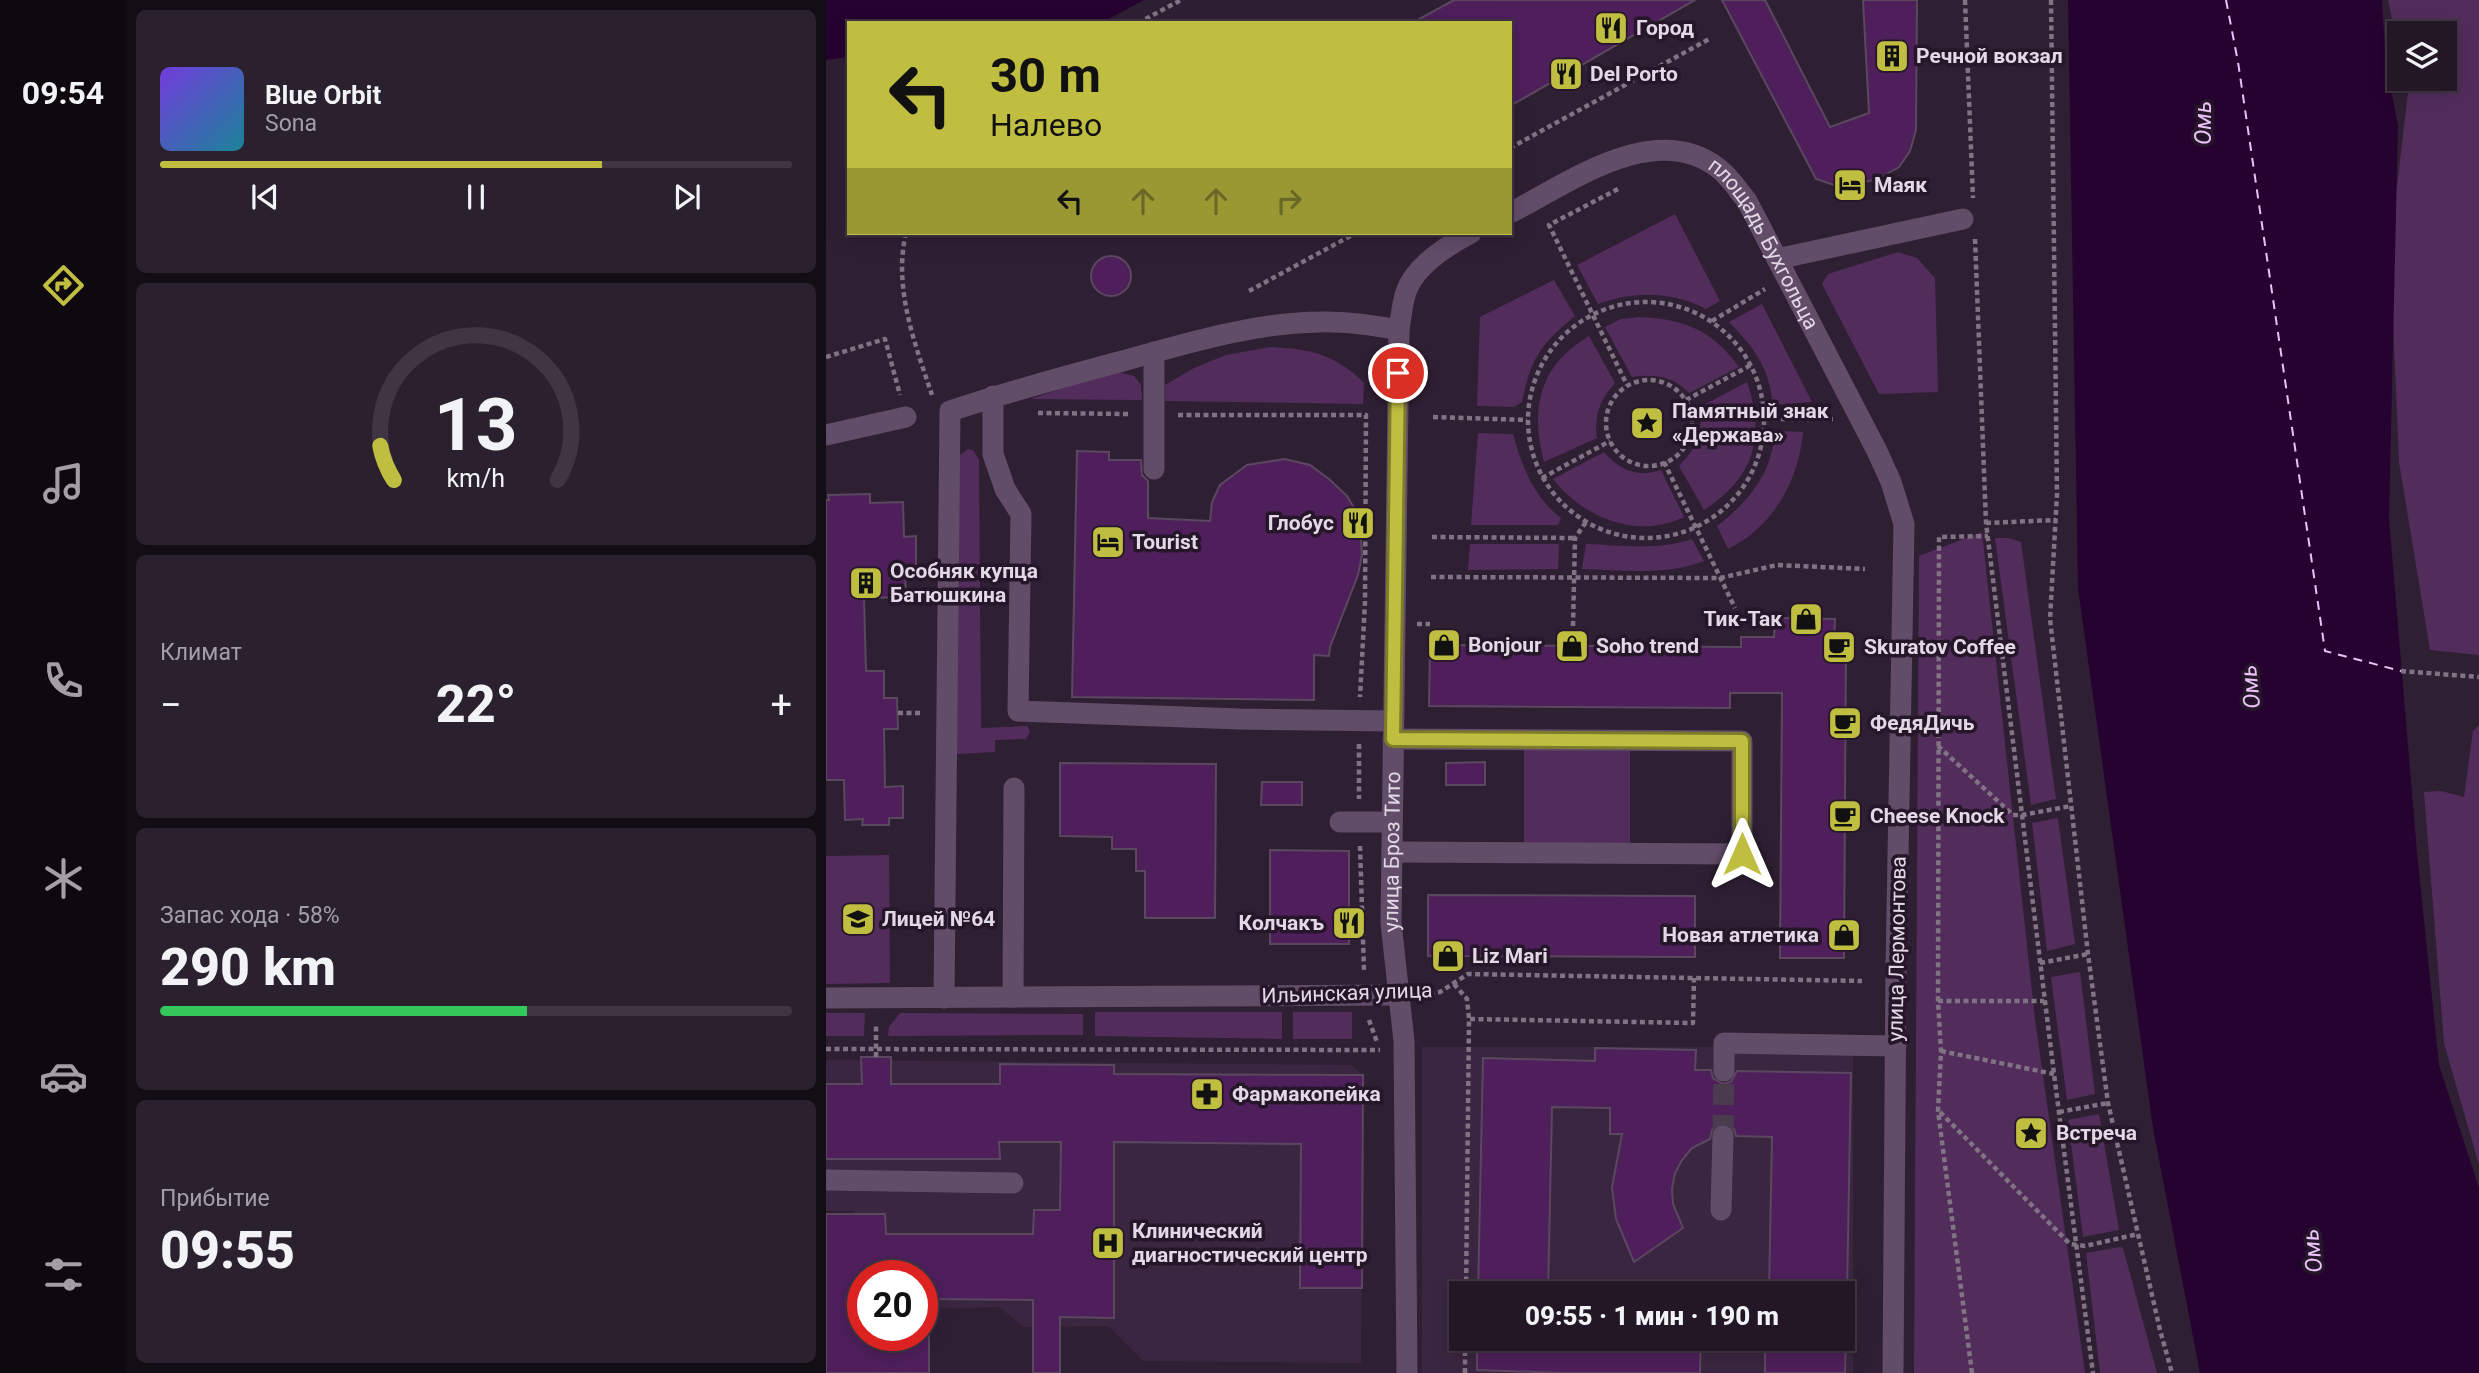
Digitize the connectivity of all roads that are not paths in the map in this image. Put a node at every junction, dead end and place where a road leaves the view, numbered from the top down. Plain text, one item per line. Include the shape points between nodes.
1 (1512, 212) edge
2 (1970, 219) road end
3 (1467, 235) edge
4 (1777, 259) junction
5 (1399, 330) junction
6 (1154, 352) junction
7 (993, 396) junction
8 (906, 416) road end
9 (826, 435) edge
10 (1154, 469) dead end
11 (1904, 524) joint
12 (1393, 730) junction
13 (1014, 788) dead end
14 (1340, 822) dead end
15 (1392, 822) junction
16 (1392, 852) junction
17 (1399, 995) junction
18 (1013, 997) junction
19 (826, 998) edge
20 (944, 998) junction
21 (1896, 1046) junction
22 (1724, 1070) tunnel mouth
23 (1723, 1136) tunnel mouth
24 (826, 1180) edge
25 (1013, 1183) dead end
26 (1721, 1210) dead end
27 (1407, 1373) edge
28 (1894, 1373) edge

1 - 4 street, площадь Бухгольца via 1616,158 1658,149 1693,153 1720,169 1746,201
2 - 4 street
3 - 5 street via 1428,261 1407,289
4 - 11 street, площадь Бухгольца via 1877,451
5 - 6 street via 1319,322 1280,325
5 - 12 street, улица Броз Тито
6 - 7 street
6 - 10 street
7 - 12 street via 993,454 1005,489 1021,514 1018,711
7 - 20 street via 950,411
8 - 9 street
11 - 21 street, улица Лермонтова
12 - 15 street, улица Броз Тито
12 - 16 street via 1742,741 1742,854
13 - 18 street
14 - 15 street
15 - 16 street, улица Броз Тито
16 - 17 street, улица Броз Тито via 1391,923
17 - 18 street, Ильинская улица
17 - 27 street, улица Броз Тито via 1405,1041
18 - 20 street, Ильинская улица
19 - 20 street, Ильинская улица
21 - 22 street via 1724,1043
21 - 28 street, улица Лермонтова
23 - 26 street
24 - 25 street

